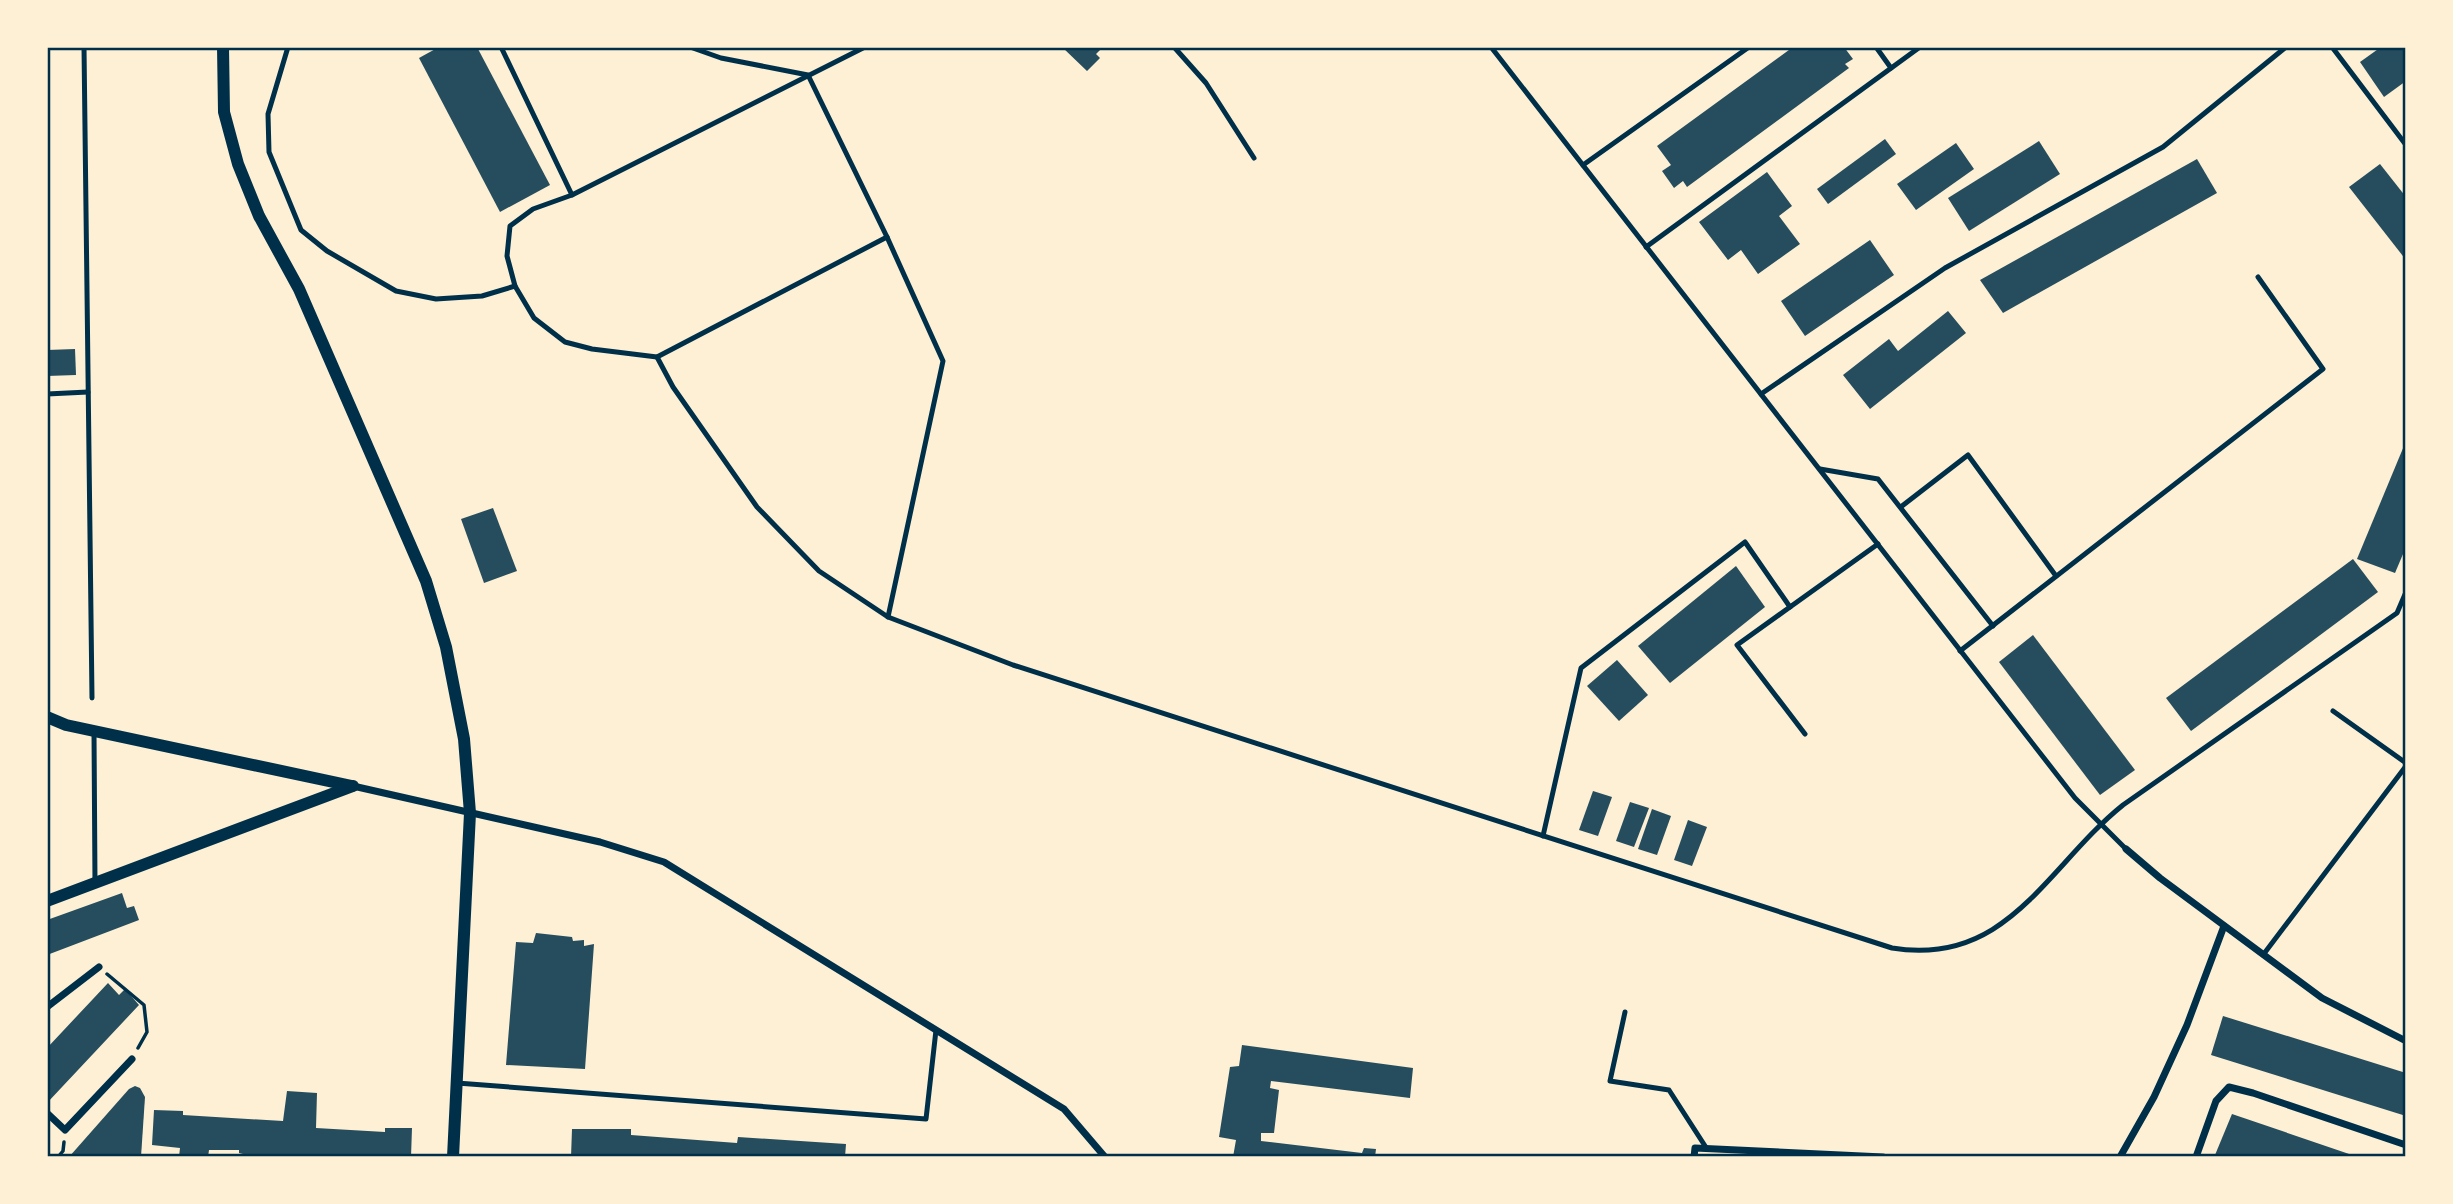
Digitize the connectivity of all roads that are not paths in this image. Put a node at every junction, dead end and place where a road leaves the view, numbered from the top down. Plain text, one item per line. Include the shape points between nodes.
1 (84, 47) edge
2 (223, 47) edge
3 (288, 47) edge
4 (501, 47) edge
5 (690, 47) edge
6 (865, 47) edge
7 (1174, 47) edge
8 (1491, 47) edge
9 (1749, 47) edge
10 (1876, 47) edge
11 (1920, 47) edge
12 (2286, 47) edge
13 (2332, 47) edge
14 (1891, 68) junction
15 (808, 75) junction
16 (2406, 145) edge
17 (1254, 158) dead end
18 (1583, 165) junction
19 (572, 195) junction
20 (887, 237) junction
21 (1646, 247) junction
22 (2258, 277) dead end
23 (515, 286) junction
24 (657, 358) junction
25 (88, 393) junction
26 (47, 394) edge
27 (1761, 394) junction
28 (1819, 469) junction
29 (1902, 506) junction
30 (1878, 544) junction
31 (2056, 576) junction
32 (2406, 592) edge
33 (1790, 607) junction
34 (888, 617) junction
35 (1993, 626) junction
36 (1960, 651) junction
37 (92, 698) dead end
38 (2333, 710) dead end
39 (47, 717) edge
40 (94, 731) junction
41 (1805, 734) dead end
42 (2406, 764) edge
43 (353, 786) junction
44 (470, 813) junction
45 (2100, 823) junction
46 (1543, 836) junction
47 (2126, 849) joint
48 (95, 883) junction
49 (47, 901) edge
50 (2224, 926) junction
51 (2263, 955) junction
52 (99, 967) road end
53 (47, 1007) edge
54 (1625, 1012) dead end
55 (936, 1030) junction
56 (2406, 1041) edge
57 (132, 1059) road end
58 (457, 1083) junction
59 (47, 1113) edge
60 (2406, 1145) edge
61 (1707, 1149) junction
62 (453, 1157) edge
63 (1105, 1157) edge
64 (1693, 1157) edge
65 (1883, 1157) edge
66 (2120, 1157) edge
67 (2196, 1157) edge

1 - 25 lane
2 - 44 street via 224,112 238,164 259,216 299,289 426,581 446,647 462,726
3 - 23 lane via 268,114 270,152 301,230 327,251 396,291 436,299 482,296
4 - 19 lane
5 - 15 lane via 720,58
6 - 15 lane
7 - 17 lane via 1206,83
8 - 18 lane
9 - 18 lane
10 - 14 lane
11 - 14 lane
12 - 27 lane via 2163,147 1945,268
13 - 16 lane
14 - 21 lane
15 - 19 lane
15 - 20 lane
18 - 21 lane
19 - 23 lane via 533,209 510,226 507,256
20 - 24 lane
20 - 34 lane via 943,361
21 - 27 lane
22 - 31 lane via 2323,369
23 - 24 lane via 534,318 565,342
24 - 34 lane via 757,507 819,571
25 - 26 lane
25 - 37 lane
27 - 28 lane
28 - 29 lane via 1878,479
28 - 30 lane
29 - 31 lane via 1968,455
29 - 35 lane
30 - 33 lane
30 - 36 lane
31 - 35 lane
32 - 45 lane via 2397,613
33 - 41 lane via 1737,645
33 - 46 lane via 1745,542 1581,668
34 - 46 lane via 1013,665
35 - 36 lane
36 - 45 lane via 2075,798
38 - 42 lane
39 - 40 street
40 - 43 street
40 - 48 lane
42 - 51 lane
43 - 44 street
43 - 48 street
44 - 55 street via 600,842 664,862
44 - 58 street
45 - 46 lane via 2043,888 2000,926 1954,948 1916,952
45 - 47 lane
47 - 50 street
48 - 49 street
50 - 51 street
50 - 66 street via 2171,1061
51 - 56 street via 2322,998
52 - 53 street
54 - 61 lane via 1611,1081 1669,1090
55 - 58 lane via 926,1119
55 - 63 street via 1064,1109
57 - 59 street via 65,1130
58 - 62 street
60 - 67 street via 2229,1087 2216,1101
61 - 64 street via 1695,1148
61 - 65 street

